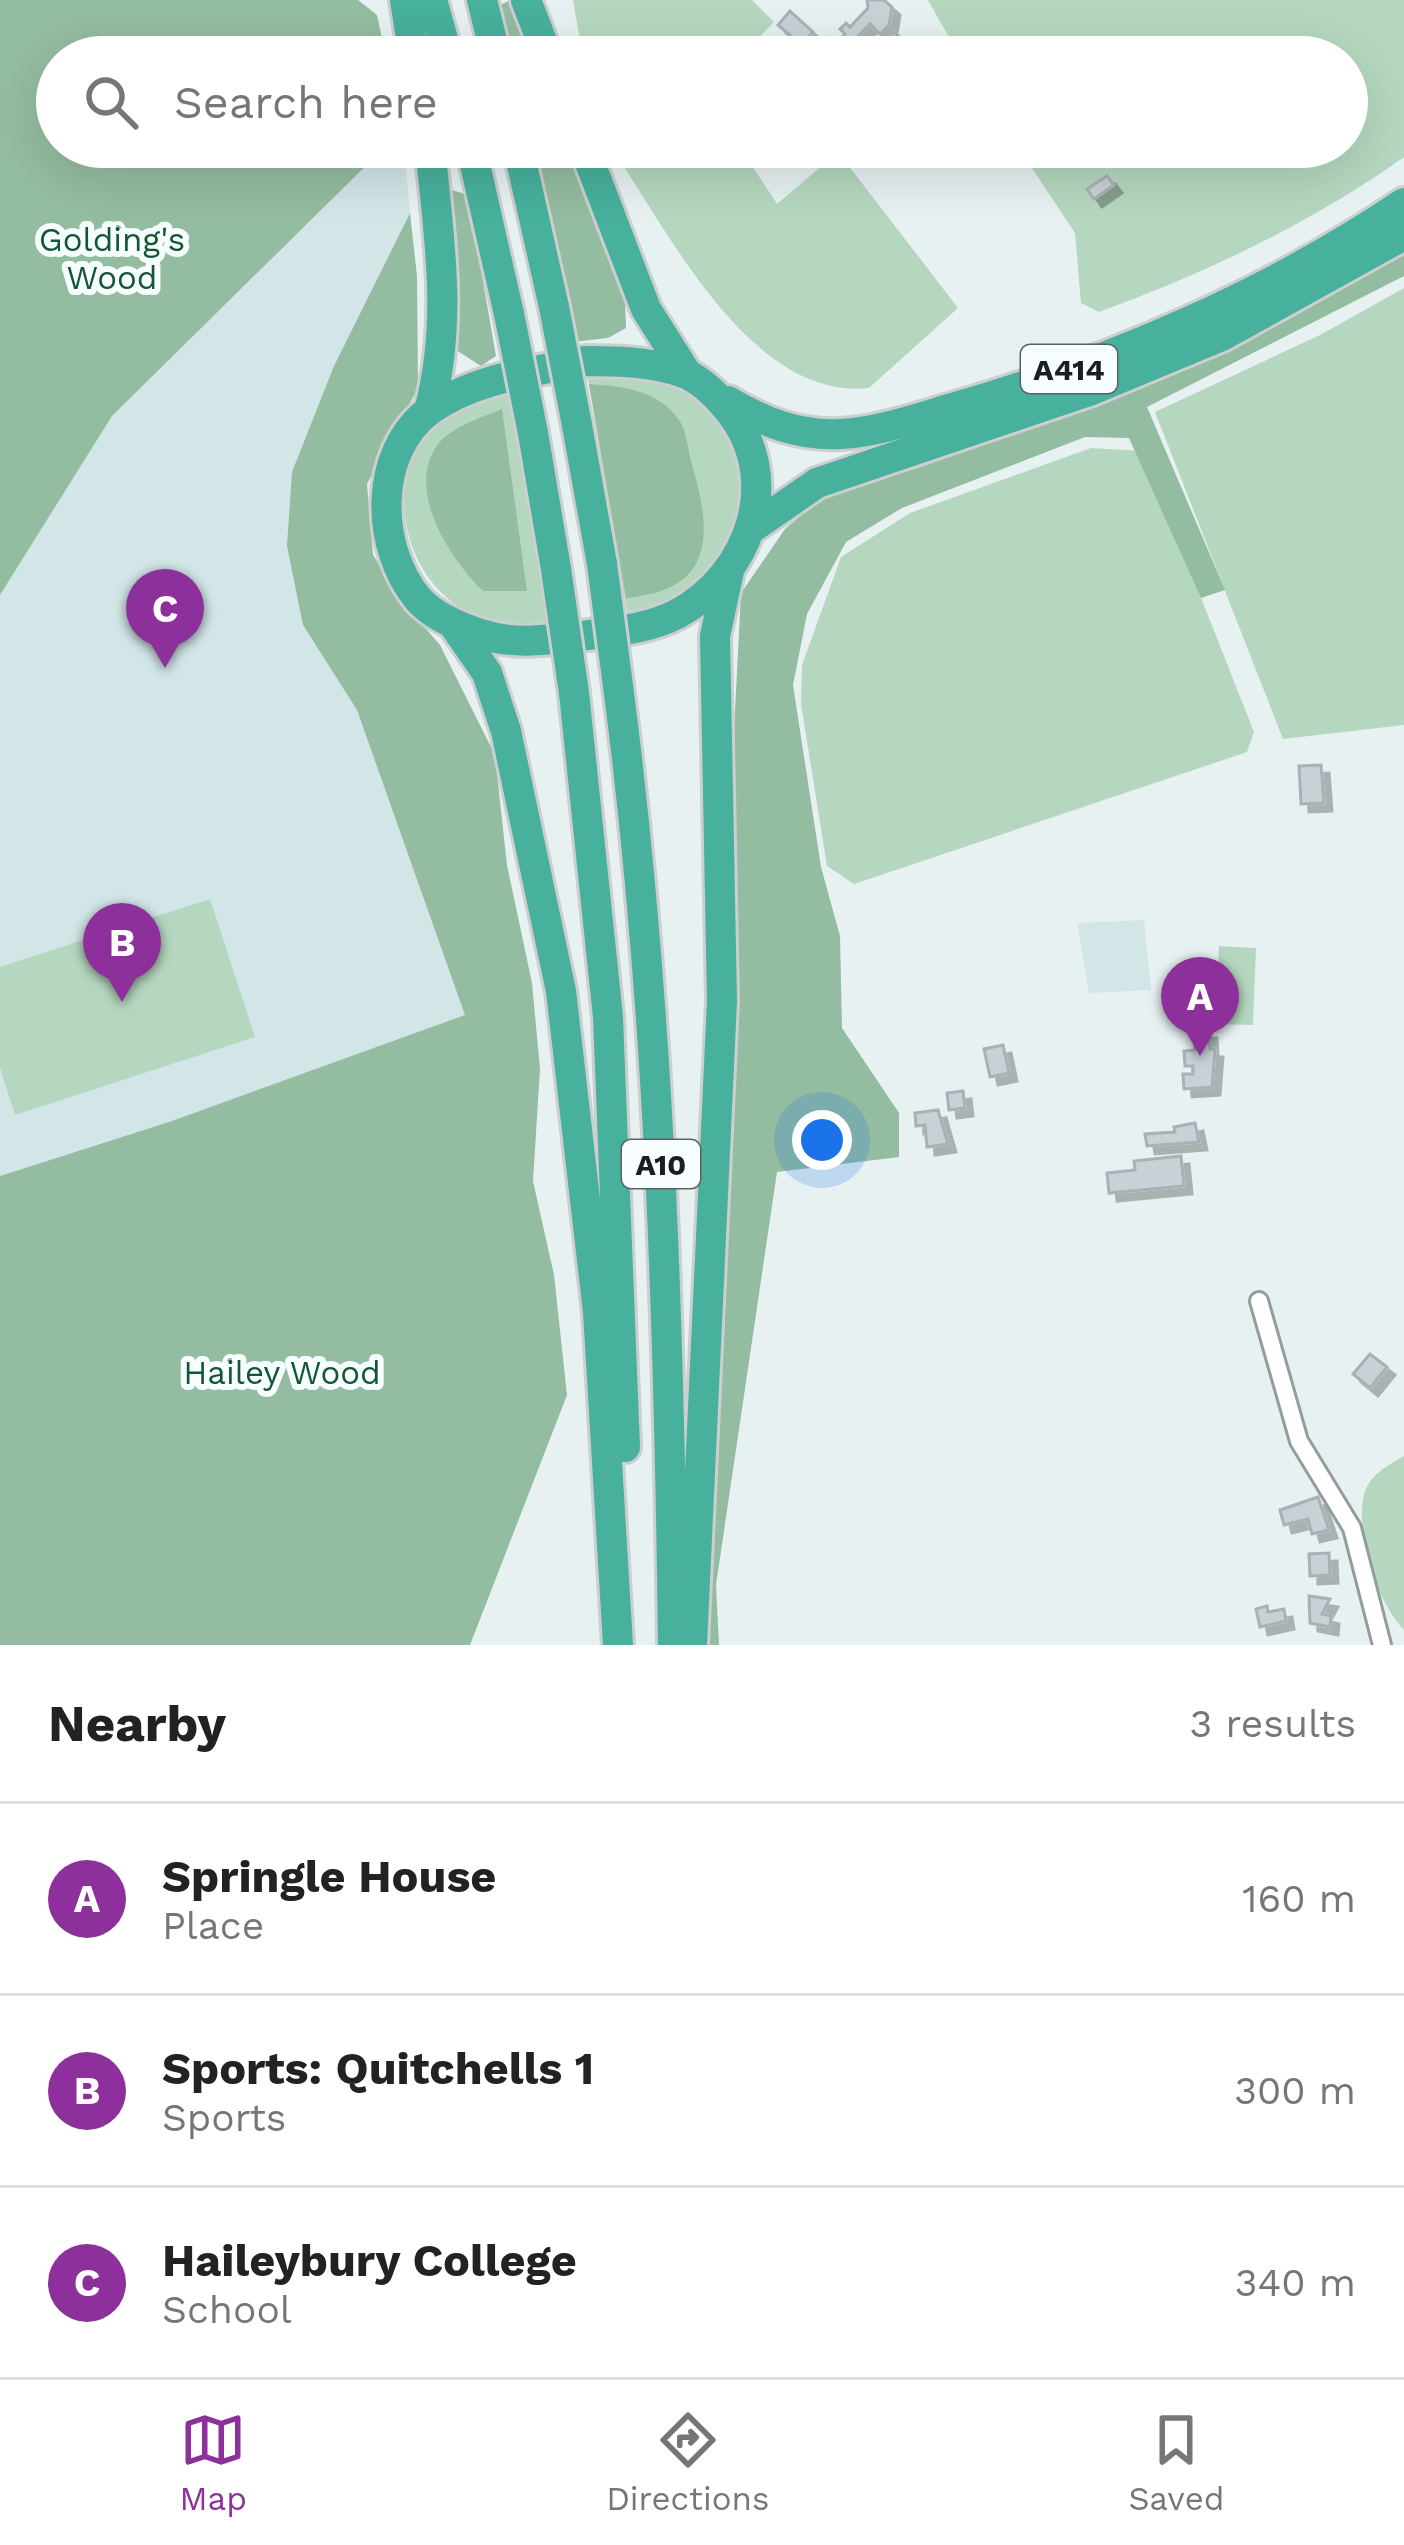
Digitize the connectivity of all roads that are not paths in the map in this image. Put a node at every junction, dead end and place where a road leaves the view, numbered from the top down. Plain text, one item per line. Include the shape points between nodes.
1 (405, 0) edge
2 (432, 0) edge
3 (482, 0) edge
4 (526, 0) edge
5 (411, 36) edge
6 (442, 36) edge
7 (491, 36) edge
8 (540, 36) edge
9 (432, 168) edge
10 (476, 168) edge
11 (523, 168) edge
12 (592, 168) edge
13 (1404, 203) edge
14 (1404, 235) edge
15 (700, 383) junction
16 (429, 410) junction
17 (752, 528) junction
18 (729, 572) junction
19 (453, 624) junction
20 (1259, 1301) dead end
21 (622, 1645) edge
22 (673, 1645) edge
23 (692, 1645) edge
24 (1382, 1645) edge

1 - 5 highway
2 - 6 highway
3 - 7 highway
4 - 8 highway
9 - 16 highway via 445,305 443,358
10 - 21 highway, A10, bridge via 533,433 596,878 625,1388
11 - 22 highway, A10, bridge via 602,565 653,1008 670,1339
12 - 15 highway via 646,308
13 - 15 highway, A414 via 1173,327 918,418 815,434 778,427
14 - 17 highway, A414 via 1222,336 817,483
15 - 16 highway via 630,361 585,361 494,380
15 - 17 highway via 738,420 752,448
16 - 19 highway via 392,464 389,531 398,567 420,602
17 - 18 highway
18 - 19 highway via 679,613 636,628 540,641
18 - 23 highway via 715,636 722,1001
19 - 21 highway via 488,674 506,730 561,991 598,1312
20 - 24 street via 1291,1420 1352,1528

